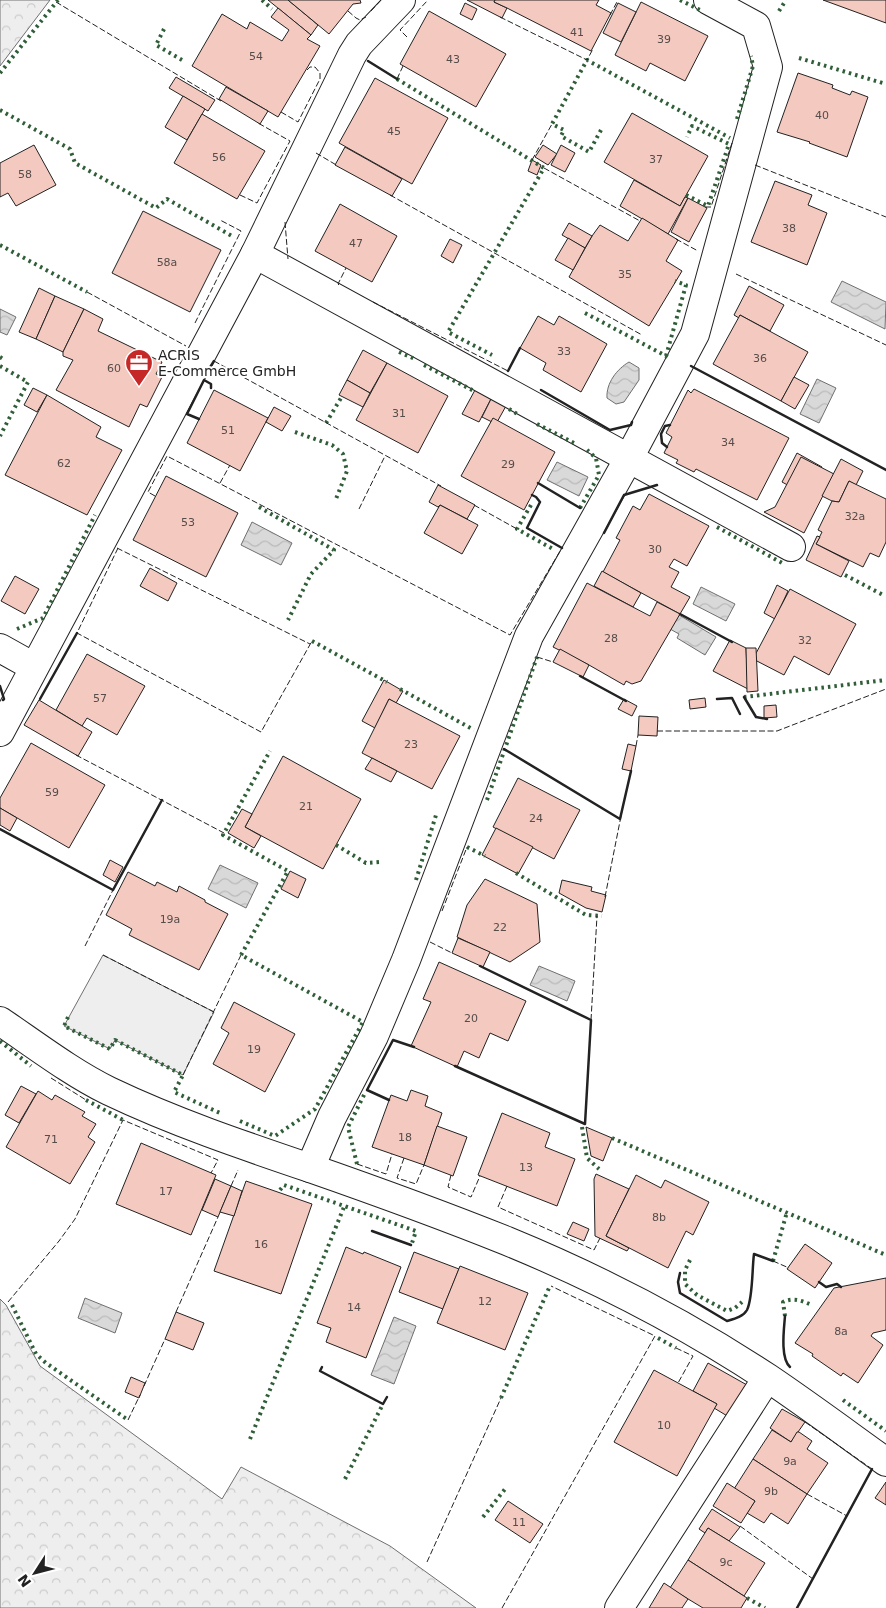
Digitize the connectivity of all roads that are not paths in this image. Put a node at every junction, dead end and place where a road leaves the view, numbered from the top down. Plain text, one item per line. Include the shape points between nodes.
1 (401, 0) edge
2 (708, 0) edge
3 (255, 254) junction
4 (629, 458) junction
5 (791, 547) dead end
6 (0, 648) edge
7 (34, 667) junction
8 (0, 732) edge
9 (0, 1021) edge
10 (310, 1168) junction
11 (767, 1378) junction
12 (886, 1462) edge
13 (619, 1608) edge

1 - 3 street via 352,55
2 - 4 street via 756,26 768,67 695,334
3 - 4 street
3 - 7 street
4 - 5 street
4 - 10 street via 528,636 406,960 374,1036
6 - 7 street
7 - 8 street
9 - 10 street via 108,1090 259,1152
10 - 11 street via 508,1242 590,1278 678,1323
11 - 12 street
11 - 13 street

